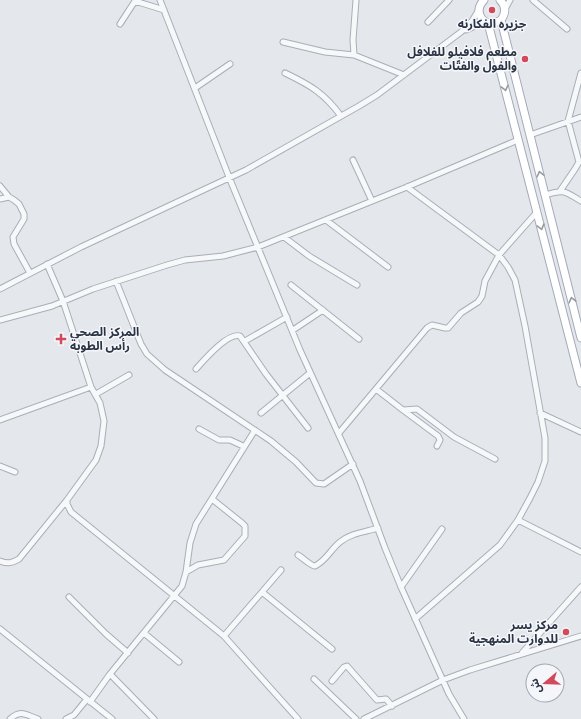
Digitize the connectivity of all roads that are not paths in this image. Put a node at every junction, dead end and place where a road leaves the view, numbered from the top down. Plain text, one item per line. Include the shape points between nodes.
1 (160, 0) edge
2 (356, 0) edge
3 (449, 0) edge
4 (483, 0) edge
5 (500, 0) edge
6 (510, 0) edge
7 (533, 0) edge
8 (505, 9) junction
9 (164, 10) junction
10 (478, 11) junction
11 (501, 20) junction
12 (428, 22) dead end
13 (487, 22) junction
14 (120, 24) dead end
15 (567, 29) dead end
16 (461, 32) junction
17 (283, 42) dead end
18 (354, 55) junction
19 (230, 64) dead end
20 (285, 73) dead end
21 (581, 73) edge
22 (404, 74) junction
23 (195, 88) junction
24 (341, 116) junction
25 (581, 117) edge
26 (568, 121) junction
27 (530, 135) junction
28 (518, 140) junction
29 (353, 160) dead end
30 (580, 166) edge
31 (229, 177) junction
32 (0, 186) edge
33 (407, 187) junction
34 (560, 191) junction
35 (545, 195) junction
36 (9, 198) junction
37 (0, 199) edge
38 (372, 201) junction
39 (581, 201) edge
40 (537, 212) junction
41 (326, 220) junction
42 (284, 237) junction
43 (258, 247) junction
44 (499, 255) junction
45 (47, 264) junction
46 (388, 267) dead end
47 (30, 273) junction
48 (116, 281) junction
49 (291, 285) dead end
50 (357, 285) dead end
51 (0, 289) edge
52 (63, 301) junction
53 (323, 310) junction
54 (287, 316) junction
55 (0, 320) edge
56 (293, 330) junction
57 (581, 336) edge
58 (360, 339) dead end
59 (245, 341) junction
60 (196, 369) dead end
61 (310, 372) junction
62 (130, 375) dead end
63 (581, 382) edge
64 (91, 387) junction
65 (376, 389) junction
66 (96, 394) junction
67 (282, 394) junction
68 (403, 410) junction
69 (261, 413) dead end
70 (540, 413) junction
71 (0, 420) edge
72 (308, 428) dead end
73 (200, 429) dead end
74 (255, 430) junction
75 (581, 432) edge
76 (339, 433) junction
77 (244, 446) junction
78 (437, 446) dead end
79 (494, 459) dead end
80 (353, 464) junction
81 (0, 466) edge
82 (15, 472) dead end
83 (212, 499) junction
84 (67, 500) junction
85 (518, 520) junction
86 (378, 528) junction
87 (442, 529) dead end
88 (581, 552) edge
89 (298, 555) dead end
90 (0, 561) edge
91 (281, 570) dead end
92 (186, 572) junction
93 (401, 587) junction
94 (581, 587) edge
95 (262, 592) junction
96 (175, 596) junction
97 (69, 597) dead end
98 (415, 619) junction
99 (0, 629) edge
100 (144, 634) junction
101 (224, 636) junction
102 (581, 636) edge
103 (332, 649) dead end
104 (128, 653) junction
105 (521, 654) junction
106 (179, 662) dead end
107 (110, 674) junction
108 (314, 679) dead end
109 (443, 680) junction
110 (332, 681) dead end
111 (89, 700) junction
112 (392, 706) junction
113 (10, 719) edge
114 (38, 719) edge
115 (66, 719) edge
116 (112, 719) edge
117 (154, 719) edge
118 (298, 719) edge
119 (356, 719) edge
120 (364, 719) edge
121 (464, 719) edge

1 - 9 street
2 - 18 street
3 - 12 street
4 - 10 main road
5 - 8 main road
6 - 8 street
7 - 15 street
8 - 11 main road
9 - 14 street via 135,1
9 - 23 street
10 - 13 main road via 480,17
10 - 16 street
11 - 13 main road via 495,23
11 - 27 main road
13 - 16 street
13 -> 28 main road
16 - 22 street
17 - 18 street via 325,52
18 - 22 street
19 - 23 street
20 - 24 street via 321,93
21 - 26 street
22 - 24 street via 377,95
23 - 31 street
24 - 31 street
25 - 26 street
26 - 27 street
26 - 30 street
35 -> 27 main road
28 - 33 street
28 - 40 main road
29 - 38 street
30 - 34 street
31 - 43 street
31 - 45 street
32 - 36 street
33 - 38 street
33 - 44 street
34 - 35 street
34 - 39 street
57 -> 35 main road
36 - 37 street
36 - 47 street via 19,204 24,214 24,219 12,238
38 - 41 street
40 - 44 street
40 -> 63 main road
41 - 42 street
41 - 46 street
42 - 43 street
42 - 50 street via 309,256
43 - 48 street via 222,256 185,260
43 - 54 street
44 - 65 street via 478,302 461,313 448,328 432,325 426,328
44 - 70 street via 515,280
45 - 47 street
45 - 52 street
47 - 51 street
48 - 52 street
48 - 74 street via 147,354 179,380
49 - 53 street
52 - 55 street
52 - 64 street
53 - 56 street
53 - 58 street
54 - 56 street
54 - 59 street
56 - 61 street
59 - 60 street via 239,335 233,336 214,349
59 - 67 street
61 - 67 street
61 - 76 street
62 - 66 street
64 - 66 street
64 - 71 street
65 - 68 street
65 - 76 street
66 - 84 street via 104,421 101,446 96,460
67 - 69 street
67 - 72 street
68 - 78 street via 438,436 440,440
68 - 79 street via 417,409 454,437
70 - 75 street
70 - 85 street via 545,438 545,461 538,482
73 - 77 street via 219,440 230,440
74 - 77 street
74 - 80 street via 296,462 316,483 324,484
76 - 80 street
77 - 83 street
80 - 86 street
81 - 82 street
83 - 92 street via 192,534
83 - 92 street via 242,522 245,526 245,536 224,560 198,565
84 - 90 street via 19,559 7,564
84 - 96 street via 71,512
85 - 88 street
85 - 98 street via 500,545
86 - 89 street via 340,542 329,556 315,566
86 - 93 street
87 - 93 street
91 - 95 street
92 - 96 street via 184,582
93 - 98 street
94 - 105 street
95 - 101 street
95 - 103 street
96 - 100 street
96 - 101 street
97 - 104 street
98 - 109 street
99 - 111 street
100 - 104 street
100 - 106 street
101 - 118 street
102 - 105 street
104 - 107 street
105 - 109 street
107 - 111 street
107 - 117 street
108 - 119 street
109 - 112 street
109 - 121 street
110 - 112 street via 347,666 377,700 386,699
111 - 115 street via 74,715
111 - 116 street
112 - 120 street
113 - 114 street via 22,713

